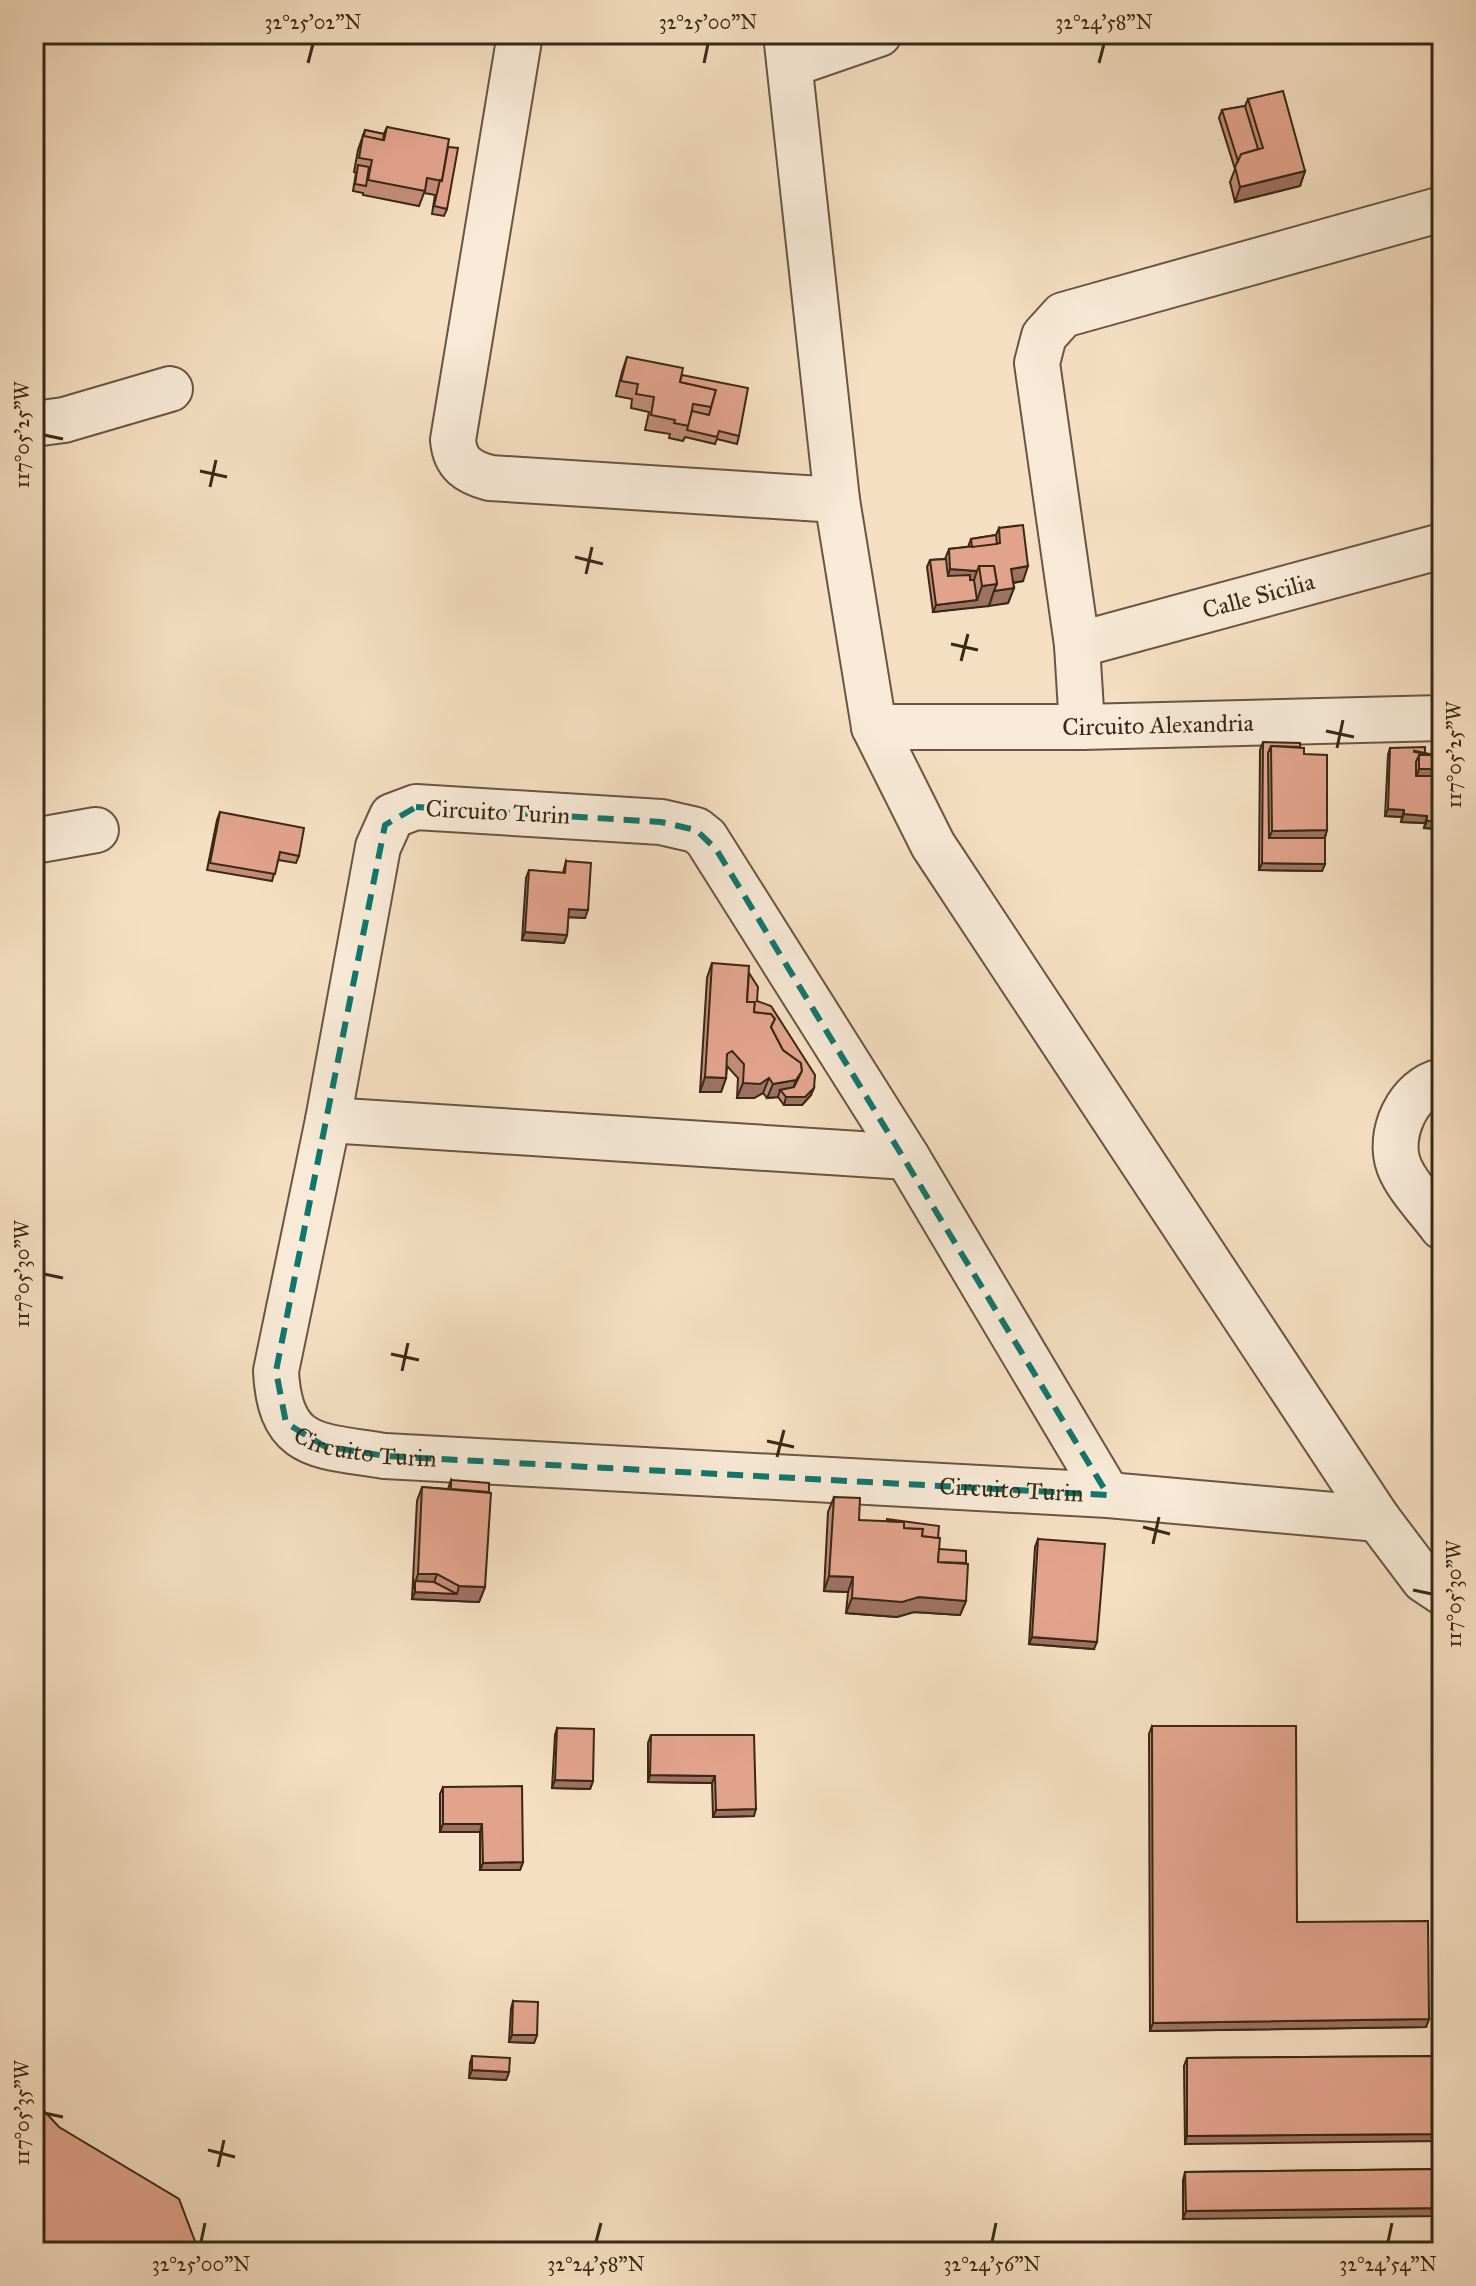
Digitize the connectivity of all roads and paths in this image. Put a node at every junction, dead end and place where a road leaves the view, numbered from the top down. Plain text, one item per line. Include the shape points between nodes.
1 (520, 34) edge
2 (879, 34) edge
3 (789, 49) edge
4 (1442, 209) edge
5 (170, 389) dead end
6 (34, 424) edge
7 (837, 500) junction
8 (1442, 546) edge
9 (1077, 645) junction
10 (1442, 718) edge
11 (874, 727) junction
12 (1082, 727) junction
13 (96, 830) dead end
14 (34, 841) edge
15 (1442, 1081) edge
16 (328, 1120) junction
17 (907, 1157) junction
18 (1442, 1227) edge
19 (1108, 1495) junction
20 (1378, 1519) junction
21 (1442, 1592) edge

1 - 7 street via 453,440 461,465 490,478
2 - 3 street
3 - 7 street
4 - 9 street via 1063,315 1044,336 1037,363
5 - 6 street
7 - 11 street
8 - 9 street, Calle Sicilia
9 - 12 street
10 - 12 street, Circuito Alexandria
11 - 12 street, Circuito Alexandria
11 - 20 street via 933,845
13 - 14 street
15 - 18 street via 1415,1096 1395,1140 1399,1166
16 - 17 street
16 - 17 street, Circuito Turin via 378,847 392,816 416,807 661,822 696,830 716,849
16 - 19 street, Circuito Turin via 276,1371 277,1401 286,1423 304,1438 385,1456
17 - 19 street
19 - 20 street, Circuito Turin
20 - 21 street via 1424,1580

